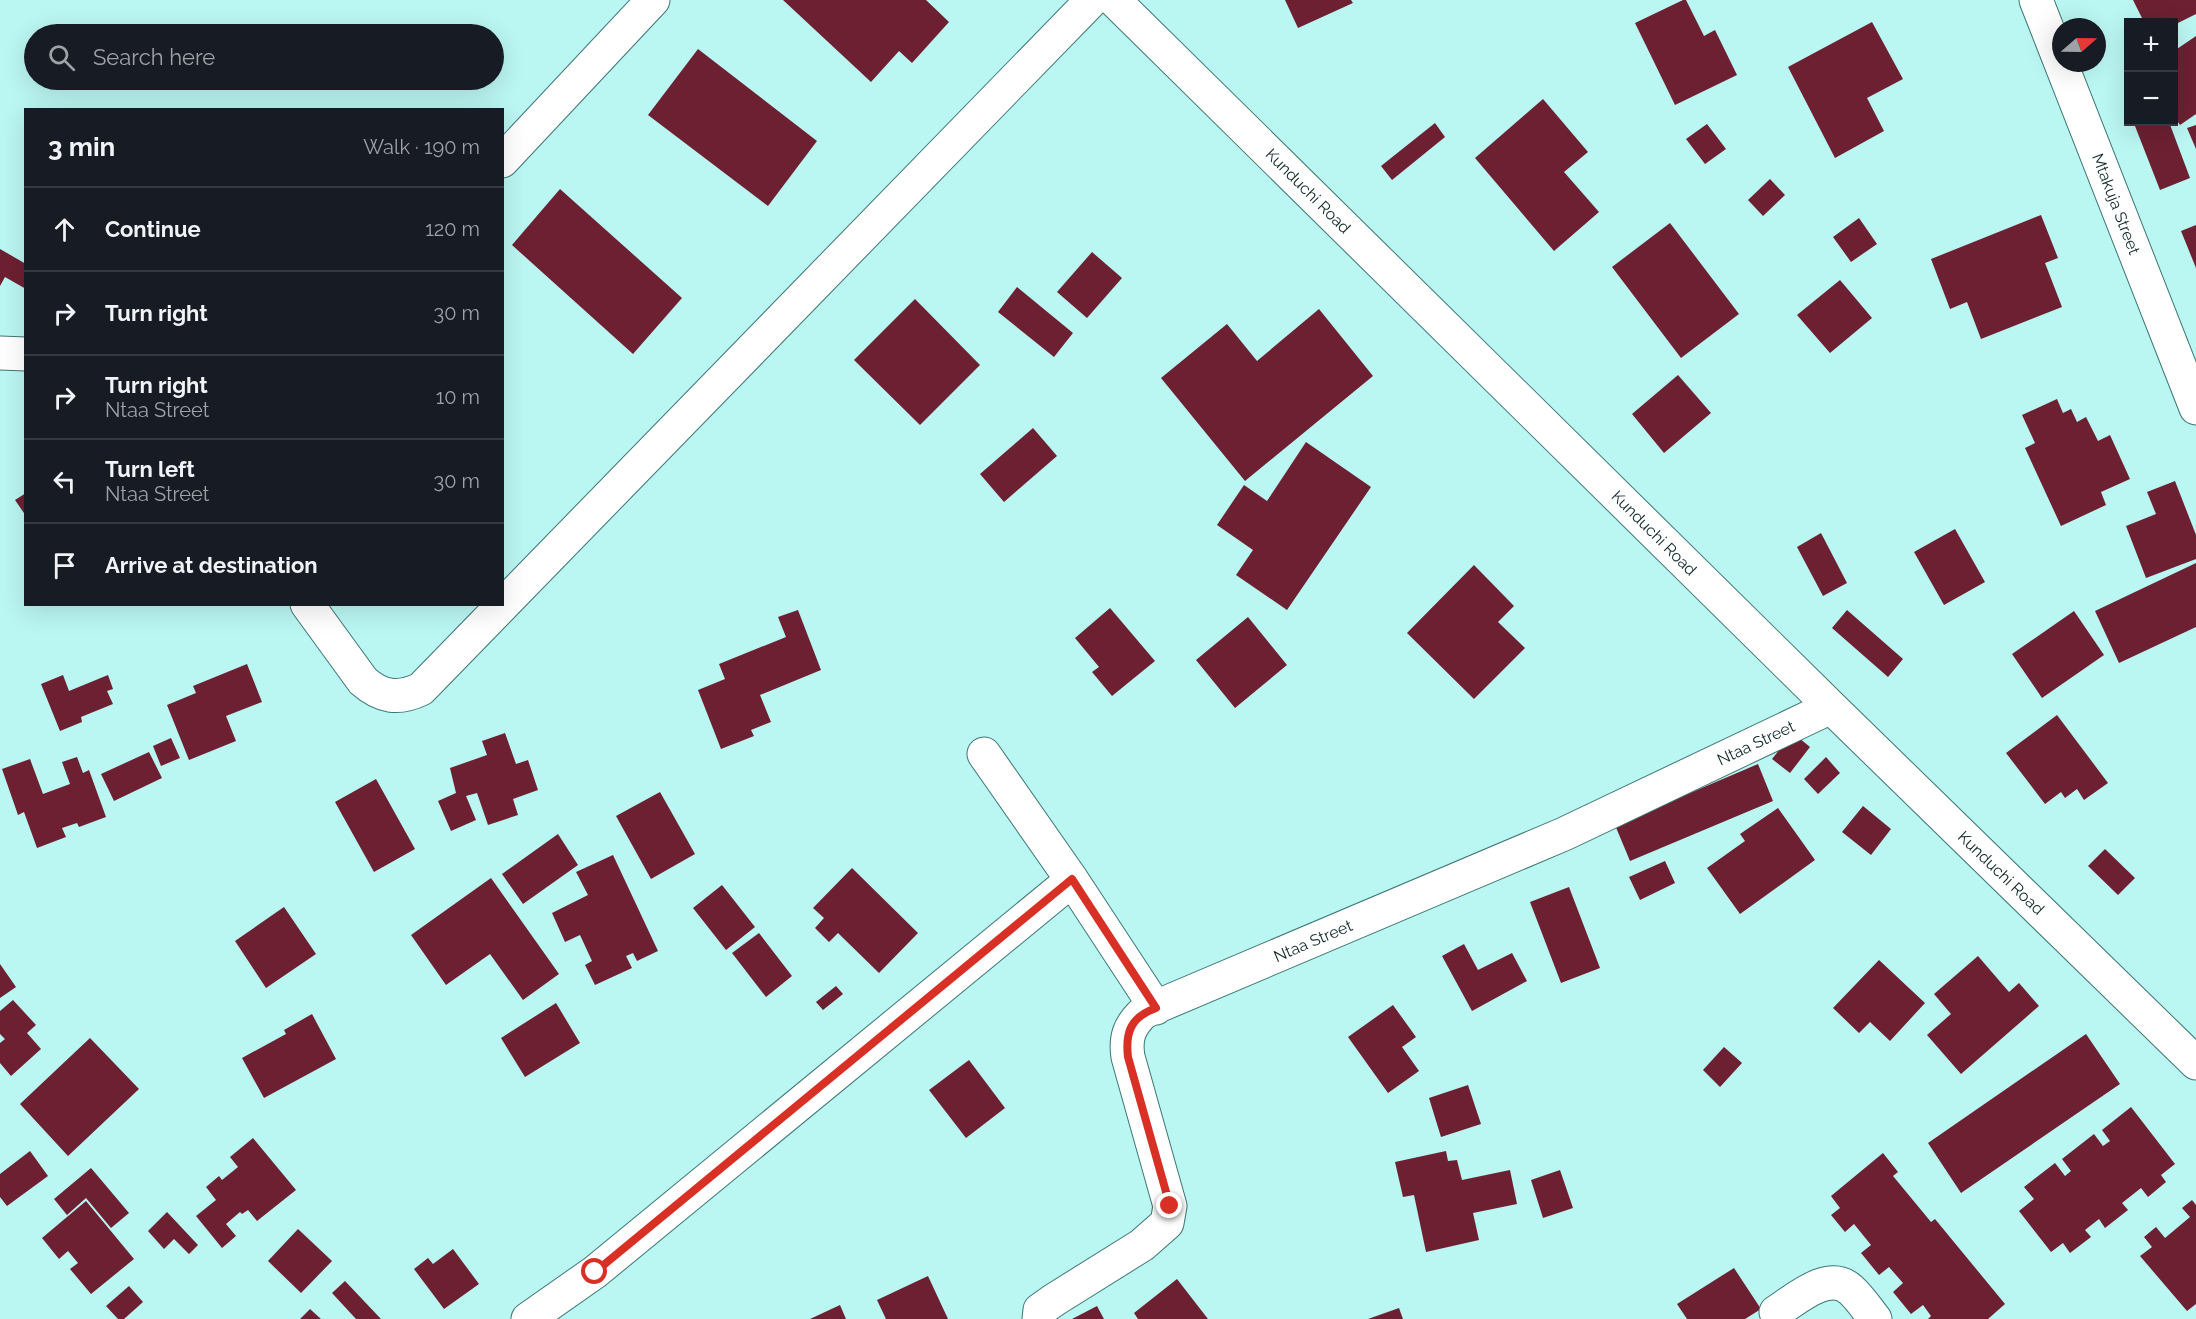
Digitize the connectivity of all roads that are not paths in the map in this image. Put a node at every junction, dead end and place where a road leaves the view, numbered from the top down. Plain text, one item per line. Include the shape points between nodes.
1 (653, 0) edge
2 (1092, 0) edge
3 (1114, 0) edge
4 (2036, 0) edge
5 (504, 159) edge
6 (0, 353) edge
7 (24, 354) edge
8 (2196, 408) edge
9 (504, 604) edge
10 (308, 606) edge
11 (502, 606) edge
12 (1831, 707) junction
13 (984, 754) dead end
14 (1072, 879) junction
15 (1156, 1008) junction
16 (2196, 1064) edge
17 (1776, 1312) dead end
18 (528, 1319) edge
19 (1039, 1319) edge
20 (1875, 1319) edge

1 - 5 street
2 - 9 street
3 - 12 street, Kunduchi Road
4 - 8 street, Mtakuja Street
6 - 7 street
10 - 11 street via 363,681 384,695 397,697 421,689
12 - 15 street, Ntaa Street via 1564,834
12 - 16 street, Kunduchi Road
13 - 14 street
14 - 15 street
14 - 18 street via 595,1272
15 - 19 street, Ntaa Street via 1135,1021 1126,1044 1170,1206 1167,1222 1142,1245 1054,1300 1040,1311
17 - 20 street via 1821,1284 1833,1282 1851,1290

